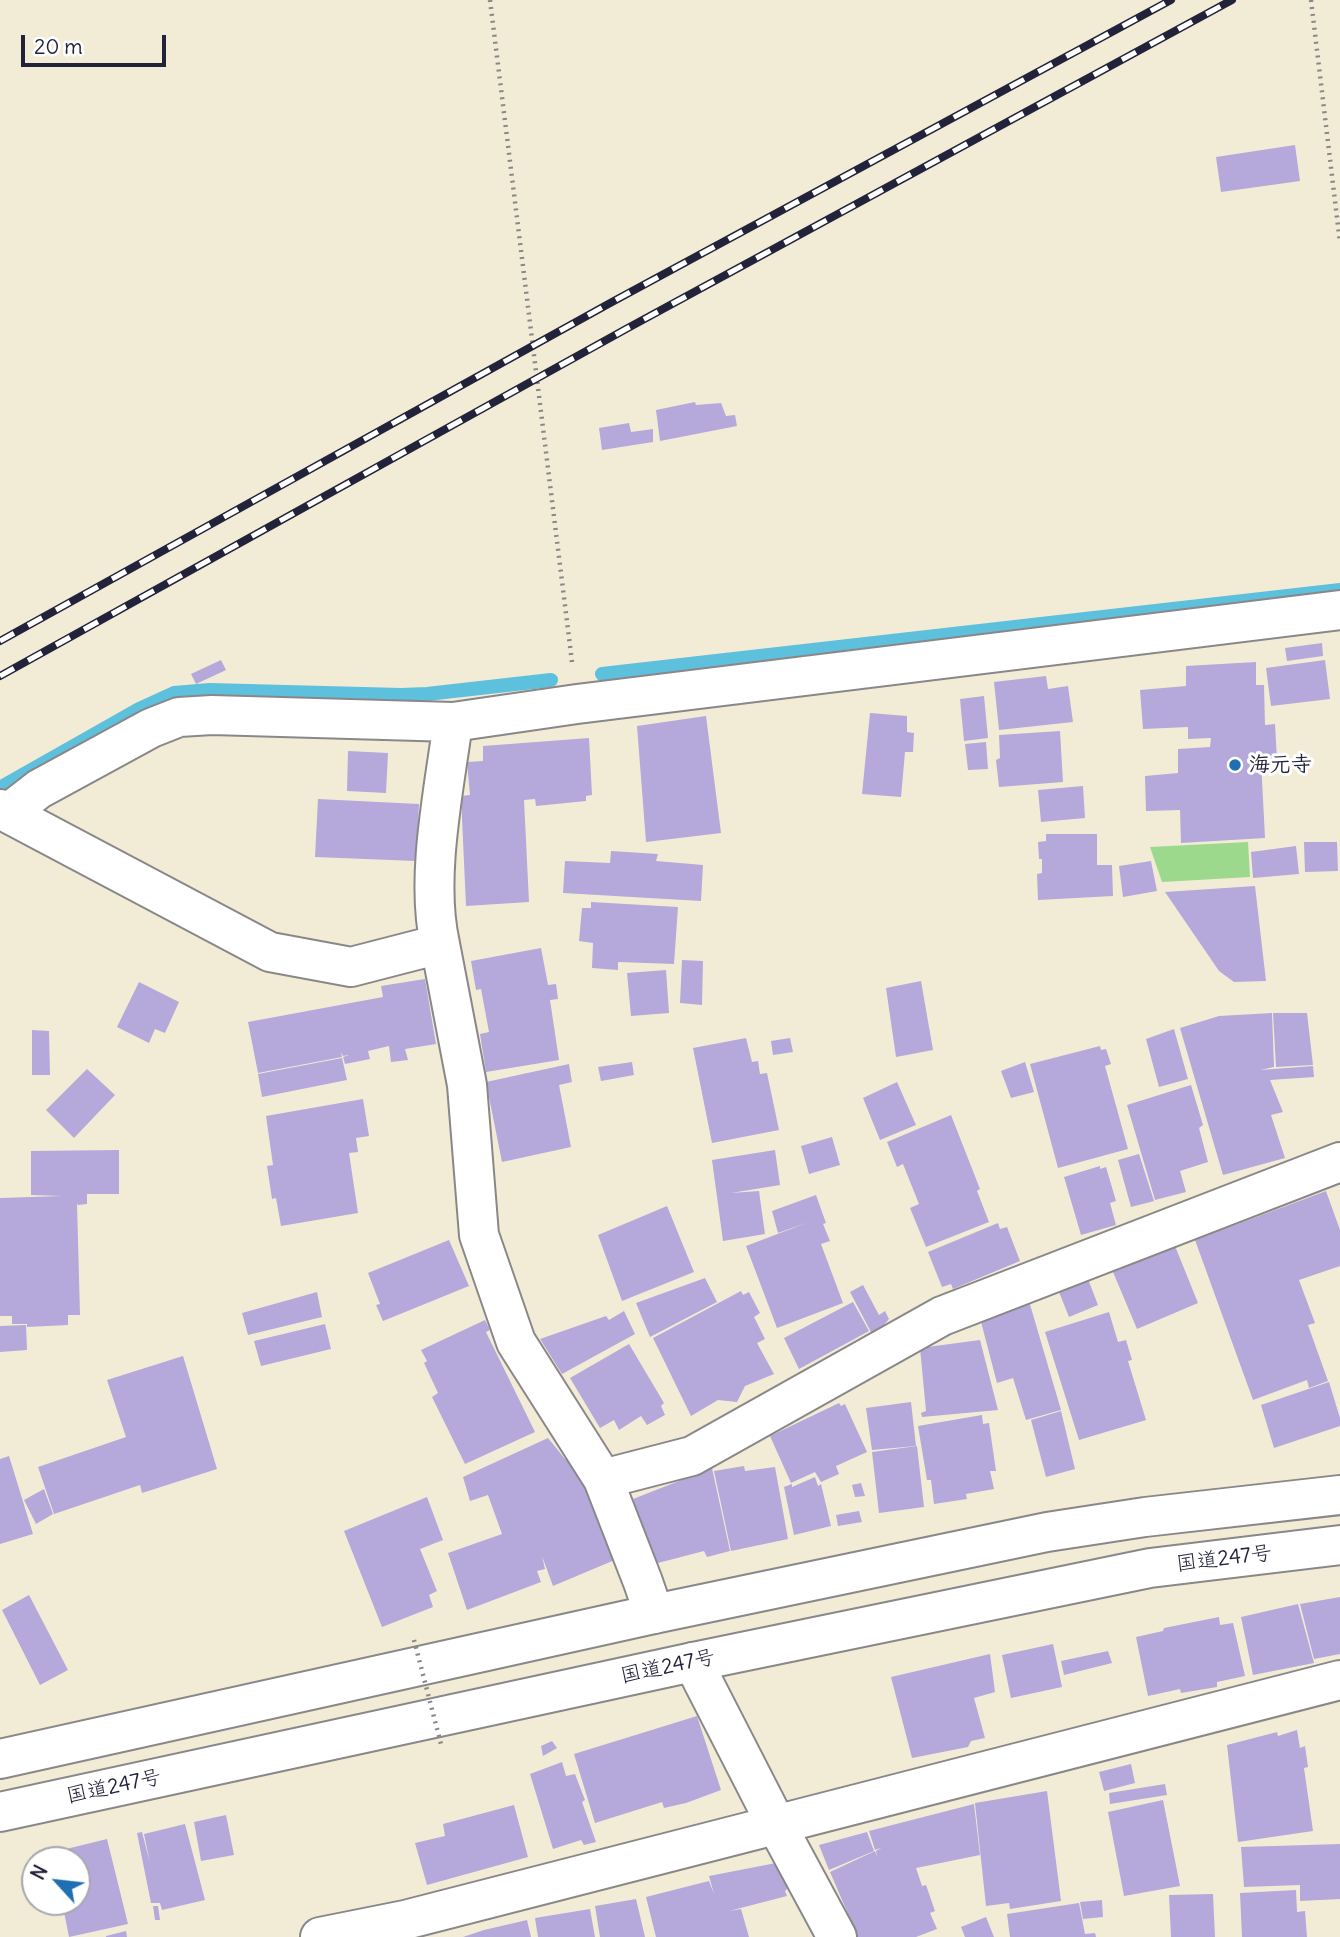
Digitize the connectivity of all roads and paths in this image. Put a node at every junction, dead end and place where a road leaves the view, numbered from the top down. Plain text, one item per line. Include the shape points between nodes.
1 (490, 0) edge
2 (1311, 0) edge
3 (1340, 243) edge
4 (1340, 610) edge
5 (577, 704) junction
6 (453, 722) junction
7 (4, 811) edge
8 (440, 944) junction
9 (1340, 1162) edge
10 (603, 1479) junction
11 (1340, 1495) edge
12 (1340, 1545) edge
13 (654, 1614) junction
14 (414, 1640) dead end
15 (693, 1662) junction
16 (1340, 1680) edge
17 (442, 1748) dead end
18 (0, 1759) edge
19 (0, 1812) edge
20 (776, 1824) junction
21 (320, 1937) edge
22 (837, 1937) edge

1 - 5 path
2 - 3 path
4 - 5 main road
5 - 6 main road
6 - 7 main road via 179,718 151,728
6 - 8 main road via 435,860 435,922
7 - 8 main road via 270,952 351,967
8 - 10 main road via 467,1086 479,1235 516,1342
9 - 10 main road via 942,1316 692,1456
10 - 13 main road
11 - 13 main road via 1059,1530
12 - 15 main road, 国道247号 via 1150,1568
13 - 18 main road
14 - 17 path, bridge
15 - 19 main road, 国道247号
15 - 20 main road
16 - 20 main road
20 - 21 main road via 405,1920
20 - 22 main road

